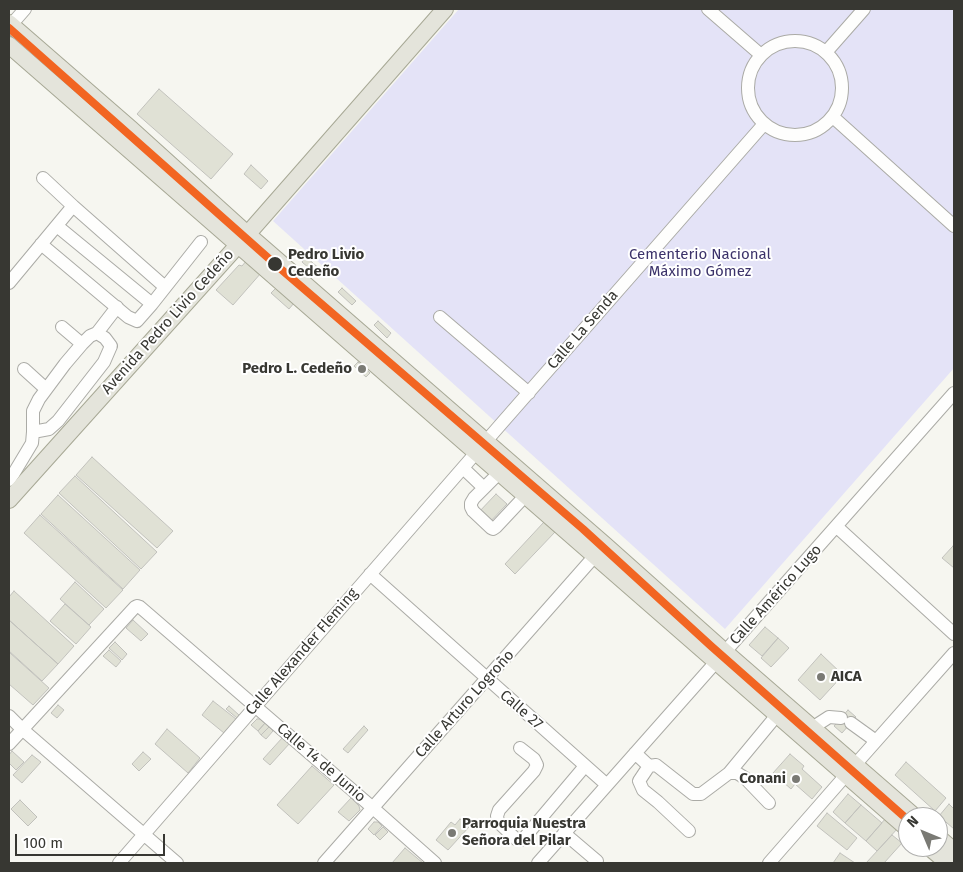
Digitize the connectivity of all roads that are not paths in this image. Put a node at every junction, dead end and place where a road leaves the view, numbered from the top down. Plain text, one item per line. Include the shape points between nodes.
1 (25, 9) edge
2 (445, 9) edge
3 (708, 9) edge
4 (864, 9) edge
5 (10, 24) edge
6 (9, 45) edge
7 (827, 51) junction
8 (761, 55) junction
9 (833, 117) junction
10 (764, 124) junction
11 (44, 178) dead end
12 (73, 206) junction
13 (57, 226) junction
14 (954, 226) edge
15 (242, 239) junction
16 (201, 242) dead end
17 (42, 244) junction
18 (9, 283) edge
19 (165, 288) junction
20 (152, 304) junction
21 (117, 307) junction
22 (440, 317) dead end
23 (62, 327) dead end
24 (97, 333) junction
25 (82, 344) junction
26 (24, 369) dead end
27 (46, 389) junction
28 (528, 393) junction
29 (953, 398) edge
30 (33, 432) junction
31 (481, 447) junction
32 (463, 468) junction
33 (500, 472) junction
34 (9, 480) edge
35 (484, 488) junction
36 (526, 495) junction
37 (9, 500) edge
38 (837, 527) junction
39 (600, 550) junction
40 (370, 574) junction
41 (954, 634) edge
42 (954, 653) edge
43 (720, 657) junction
44 (487, 679) junction
45 (255, 706) junction
46 (777, 715) junction
47 (9, 716) edge
48 (812, 728) junction
49 (22, 729) junction
50 (876, 741) junction
51 (9, 744) edge
52 (520, 748) dead end
53 (635, 753) junction
54 (585, 766) junction
55 (649, 766) junction
56 (850, 770) junction
57 (729, 773) junction
58 (607, 785) junction
59 (769, 803) dead end
60 (901, 807) edge
61 (373, 808) junction
62 (898, 819) edge
63 (689, 831) dead end
64 (564, 833) junction
65 (144, 834) junction
66 (597, 861) dead end
67 (119, 863) edge
68 (176, 863) edge
69 (324, 863) edge
70 (435, 863) edge
71 (538, 863) edge
72 (770, 863) edge

1 - 5 street
2 - 15 main road, Avenida Pedro Livio Cedeño
3 - 8 street
4 - 7 street
5 - 15 main road via 131,129
6 - 15 main road
7 - 8 street via 805,41 788,40
7 - 9 street via 838,66 842,79 842,97
8 - 10 street via 749,77 748,88 755,114
9 - 10 street via 806,134 776,132
9 - 14 street
10 - 28 street, Calle La Senda
11 - 12 street
12 - 13 street
12 - 19 street
13 - 17 street
13 - 20 street
15 - 31 main road
15 - 37 main road, Avenida Pedro Livio Cedeño
16 - 19 street
17 - 18 street
17 - 21 street
19 - 20 street
20 - 21 street via 137,321
21 - 24 street
22 - 28 street
23 - 25 street
24 - 25 street
24 - 30 street via 111,346 104,362 58,421 49,429
25 - 27 street
26 - 27 street
27 - 30 street via 33,412
28 - 31 street, Calle La Senda
29 - 38 street, Calle Américo Lugo
30 - 34 street via 32,443
31 - 32 street, Calle Alexander Fleming
31 - 33 main road
31 - 39 main road
32 - 35 street
32 - 40 street, Calle Alexander Fleming
33 - 35 street
33 - 36 main road
35 - 36 street via 474,498 471,507 491,528 496,527
36 - 39 main road
38 - 41 street
38 - 43 street, Calle Américo Lugo
39 - 43 main road
39 - 44 street, Calle Arturo Logroño
40 - 44 street, Calle 27
40 - 45 street, Calle Alexander Fleming
42 - 50 street
43 - 46 main road
43 - 48 main road
43 - 53 street, Calle Américo Lugo
44 - 54 street, Calle 27
44 - 61 street, Calle Arturo Logroño
45 - 49 street, Calle 14 de Junio via 137,606
45 - 61 street, Calle 14 de Junio
45 - 65 street, Calle Alexander Fleming
46 - 56 main road
46 - 57 street
47 - 49 street
48 - 50 street via 829,717 846,720
48 - 56 main road
49 - 51 street
49 - 65 street
50 - 56 street
52 - 54 street via 537,765 497,816 498,822 516,839 525,838
53 - 55 street
53 - 58 street, Calle Américo Lugo
54 - 58 street, Calle 27
55 - 57 street via 656,765 693,794 702,794
55 - 63 street via 639,781 643,790
56 - 60 main road
56 - 62 main road
56 - 72 street
57 - 59 street via 745,778
58 - 64 street, Calle Américo Lugo
61 - 69 street, Calle Arturo Logroño
61 - 70 street, Calle 14 de Junio
64 - 66 street
64 - 71 street, Calle Américo Lugo
65 - 67 street, Calle Alexander Fleming
65 - 68 street

